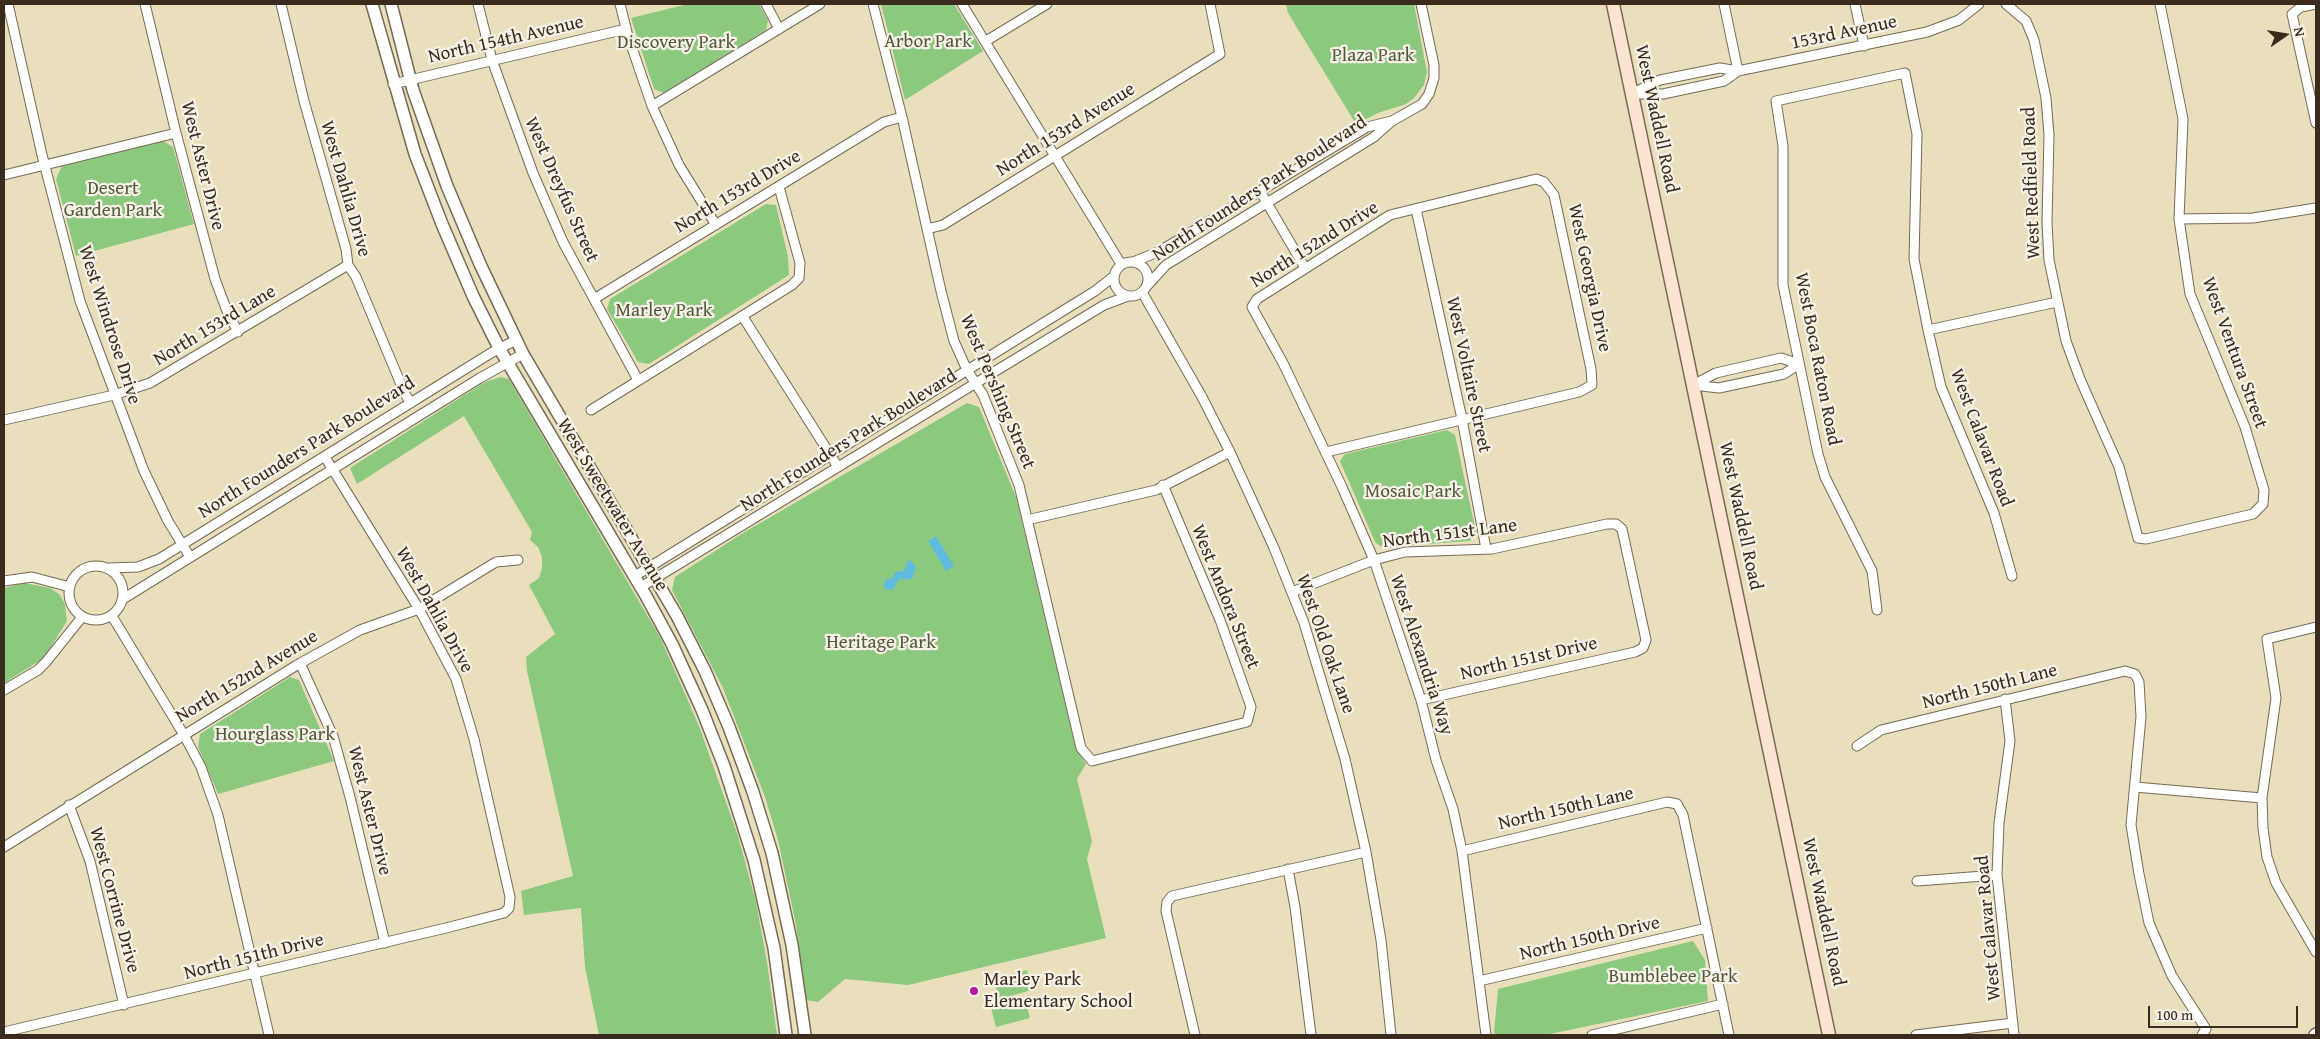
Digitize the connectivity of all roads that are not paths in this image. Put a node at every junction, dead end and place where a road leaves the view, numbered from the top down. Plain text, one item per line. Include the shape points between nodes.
1 (8, 4) edge
2 (146, 4) edge
3 (281, 4) edge
4 (372, 4) edge
5 (391, 4) edge
6 (478, 4) edge
7 (620, 4) edge
8 (766, 4) edge
9 (820, 4) edge
10 (873, 4) edge
11 (962, 4) edge
12 (1047, 4) edge
13 (1210, 4) edge
14 (1421, 4) edge
15 (1613, 4) edge
16 (1724, 4) edge
17 (1855, 4) edge
18 (1979, 4) edge
19 (2006, 4) edge
20 (2160, 4) edge
21 (2316, 4) edge
22 (626, 29) junction
23 (780, 29) junction
24 (986, 41) junction
25 (1864, 46) junction
26 (492, 60) junction
27 (1738, 72) junction
28 (410, 80) junction
29 (393, 84) junction
30 (1632, 94) junction
31 (1776, 101) joint
32 (652, 106) junction
33 (902, 117) junction
34 (1392, 121) junction
35 (2316, 123) edge
36 (176, 133) junction
37 (1055, 155) junction
38 (45, 165) junction
39 (4, 175) edge
40 (1544, 182) joint
41 (779, 187) junction
42 (1260, 191) junction
43 (1266, 202) junction
44 (2316, 208) edge
45 (1416, 209) junction
46 (2179, 219) junction
47 (716, 225) junction
48 (927, 229) junction
49 (1134, 262) junction
50 (1121, 264) junction
51 (348, 265) junction
52 (1305, 268) junction
53 (1113, 277) junction
54 (1144, 290) junction
55 (1128, 296) junction
56 (594, 299) junction
57 (2057, 302) junction
58 (1252, 307) joint
59 (743, 316) junction
60 (1928, 330) junction
61 (238, 332) junction
62 (516, 340) junction
63 (499, 348) junction
64 (523, 354) junction
65 (508, 362) junction
66 (1799, 364) junction
67 (968, 370) junction
68 (638, 380) junction
69 (975, 382) junction
70 (1693, 385) junction
71 (114, 395) junction
72 (411, 403) junction
73 (591, 410) dead end
74 (1462, 419) junction
75 (4, 420) edge
76 (1230, 452) junction
77 (1326, 452) junction
78 (830, 454) junction
79 (326, 457) junction
80 (838, 467) junction
81 (333, 469) junction
82 (1162, 485) junction
83 (1027, 520) junction
84 (2138, 538) joint
85 (182, 544) junction
86 (1486, 549) junction
87 (190, 557) junction
88 (518, 560) dead end
89 (1374, 560) junction
90 (650, 567) junction
91 (109, 568) junction
92 (635, 576) junction
93 (2012, 576) dead end
94 (656, 578) junction
95 (4, 581) edge
96 (70, 587) junction
97 (641, 587) junction
98 (1292, 592) junction
99 (123, 599) junction
100 (419, 609) junction
101 (1877, 610) dead end
102 (112, 616) junction
103 (82, 617) junction
104 (2316, 627) edge
105 (1643, 648) joint
106 (300, 662) junction
107 (4, 690) edge
108 (2006, 699) junction
109 (1421, 700) junction
110 (184, 734) junction
111 (1858, 746) dead end
112 (1092, 761) joint
113 (2136, 787) junction
114 (2262, 798) junction
115 (69, 805) junction
116 (4, 847) edge
117 (1462, 851) junction
118 (1366, 852) junction
119 (1288, 869) junction
120 (1997, 875) junction
121 (1917, 881) dead end
122 (509, 908) joint
123 (1707, 928) junction
124 (385, 942) junction
125 (2316, 952) edge
126 (256, 973) junction
127 (1479, 981) junction
128 (1723, 1004) junction
129 (124, 1005) junction
130 (2013, 1023) junction
131 (4, 1032) edge
132 (2204, 1032) edge
133 (269, 1035) edge
134 (786, 1035) edge
135 (805, 1035) edge
136 (1195, 1035) edge
137 (1311, 1035) edge
138 (1391, 1035) edge
139 (1486, 1035) edge
140 (1592, 1035) edge
141 (1729, 1035) edge
142 (1830, 1035) edge
143 (1916, 1035) edge
144 (2014, 1035) edge

1 - 38 street, West Windrose Drive
2 - 36 street, West Aster Drive
3 - 51 street, West Dahlia Drive
4 - 29 street, West Sweetwater Avenue
5 - 28 street, West Sweetwater Avenue
6 - 26 street, West Dreyfus Street
7 - 22 street
8 - 23 street
9 - 23 street
10 - 33 street, West Pershing Street
11 - 24 street
12 - 24 street
13 - 37 street, North 153rd Avenue via 1220,54
14 - 34 street, North Founders Park Boulevard via 1434,78 1422,104
15 - 30 main road, West Waddell Road
16 - 27 street
17 - 25 street
18 - 25 street, 153rd Avenue via 1959,20 1941,28
19 - 57 street, West Redfield Road via 2026,21 2034,40 2046,98 2049,135 2046,223
20 - 46 street, West Ventura Street via 2183,118
21 - 35 street via 2302,7 2292,14
22 - 26 street, North 154th Avenue
22 - 32 street
23 - 32 street
24 - 37 street
25 - 27 street, 153rd Avenue
26 - 28 street, North 154th Avenue
26 - 56 street, West Dreyfus Street via 533,173 563,242
27 - 30 street, 153rd Avenue via 1724,81 1663,94
27 - 30 street, 153rd Avenue via 1720,68 1662,80
28 - 29 street, North 154th Avenue
28 - 62 street, West Sweetwater Avenue via 464,227
29 - 63 street, West Sweetwater Avenue via 442,224
30 - 70 main road, West Waddell Road
31 - 60 street, West Calavar Road via 1905,73 1916,134 1914,258
31 - 66 street, West Boca Raton Road via 1783,146 1783,285
32 - 47 street via 679,165
33 - 41 street, North 153rd Drive via 884,122
33 - 48 street, West Pershing Street
34 - 42 street, North Founders Park Boulevard via 1367,127
34 - 43 street, North Founders Park Boulevard via 1374,138
36 - 38 street
36 - 61 street, West Aster Drive via 215,279
37 - 48 street, North 153rd Avenue via 943,225
37 - 50 street
38 - 39 street
38 - 71 street, West Windrose Drive via 80,301
40 - 45 street, North 152nd Drive via 1536,179
40 - 74 street, West Georgia Drive via 1554,196 1592,385 1578,392
41 - 47 street, North 153rd Drive
41 - 59 street via 800,263 799,278
42 - 43 street
42 - 49 street, North Founders Park Boulevard via 1158,252
43 - 52 street
43 - 54 street, North Founders Park Boulevard via 1166,265
44 - 46 street via 2253,218
45 - 52 street, North 152nd Drive via 1390,215
45 - 74 street, West Voltaire Street
46 - 84 street, West Ventura Street via 2190,294 2245,427 2264,490 2263,504 2253,514 2146,539
47 - 56 street, North 153rd Drive
48 - 67 street, West Pershing Street via 954,341
49 - 50 street
49 - 54 street via 1146,271 1148,282
50 - 53 street
51 - 61 street, North 153rd Lane
51 - 72 street, West Dahlia Drive
52 - 58 street, North 152nd Drive via 1257,299
53 - 55 street via 1119,292
53 - 67 street, North Founders Park Boulevard via 1095,292
54 - 55 street
54 - 76 street, West Old Oak Lane
55 - 69 street, North Founders Park Boulevard via 1104,305
56 - 68 street, West Dreyfus Street
57 - 60 street
57 - 84 street, West Redfield Road via 2066,341 2080,379 2119,466
58 - 77 street, West Alexandria Way
59 - 68 street
59 - 78 street
60 - 93 street, West Calavar Road via 1941,387 1994,513
61 - 71 street, North 153rd Lane via 165,376
62 - 63 street, North Founders Park Boulevard
62 - 64 street, West Sweetwater Avenue
63 - 65 street, West Sweetwater Avenue
63 - 72 street, North Founders Park Boulevard
64 - 65 street, North Founders Park Boulevard
64 - 90 street, West Sweetwater Avenue
65 - 81 street, North Founders Park Boulevard
65 - 92 street, West Sweetwater Avenue
66 - 70 street via 1784,374 1720,388
66 - 70 street via 1780,358 1716,373
66 - 101 street, West Boca Raton Road via 1825,477 1872,571
67 - 69 street, West Pershing Street
67 - 78 street, North Founders Park Boulevard
68 - 73 street
69 - 80 street, North Founders Park Boulevard
69 - 83 street, West Pershing Street via 1012,466
70 - 142 main road, West Waddell Road
71 - 75 street, North 153rd Lane
71 - 85 street, West Windrose Drive via 144,471
72 - 79 street, North Founders Park Boulevard
74 - 77 street
74 - 86 street, West Voltaire Street
76 - 82 street
76 - 98 street, West Old Oak Lane
77 - 89 street, West Alexandria Way
78 - 80 street
78 - 90 street, North Founders Park Boulevard
79 - 81 street, West Dahlia Drive
79 - 85 street, North Founders Park Boulevard
80 - 94 street, North Founders Park Boulevard
81 - 87 street, North Founders Park Boulevard
81 - 100 street, West Dahlia Drive
82 - 83 street via 1156,490
82 - 112 street, West Andora Street via 1220,620 1250,707 1247,722
83 - 112 street, West Pershing Street via 1081,748
85 - 87 street, West Windrose Drive
85 - 91 street, North Founders Park Boulevard via 150,564
86 - 89 street, North 151st Lane via 1405,552
86 - 105 street, North 151st Lane via 1616,524 1622,528 1646,640
87 - 99 street, North Founders Park Boulevard
88 - 100 street, North 152nd Avenue via 496,562
89 - 98 street, North 151st Lane
89 - 109 street, West Alexandria Way
90 - 92 street, North Founders Park Boulevard
90 - 94 street, West Sweetwater Avenue
91 - 96 street via 88,567 76,574
91 - 99 street via 123,585
92 - 97 street, West Sweetwater Avenue
94 - 97 street, North Founders Park Boulevard
94 - 135 street, West Sweetwater Avenue via 706,671 753,792 772,853 792,945
95 - 96 street via 32,576
96 - 103 street via 72,606
97 - 134 street, West Sweetwater Avenue via 686,673 738,806 774,948
98 - 118 street, West Old Oak Lane via 1345,760
99 - 102 street
100 - 106 street, North 152nd Avenue via 360,630
100 - 122 street, West Dahlia Drive via 456,679 474,739 510,896
102 - 103 street via 96,621
102 - 110 street
103 - 107 street via 38,670
104 - 114 street via 2268,639 2276,698
105 - 109 street, North 151st Drive
106 - 110 street, North 152nd Avenue
106 - 124 street, West Aster Drive via 333,736
108 - 111 street, North 150th Lane via 1881,730
108 - 113 street, North 150th Lane via 2126,671 2135,674 2139,682 2141,716
108 - 120 street, West Calavar Road via 2010,741 1999,823
109 - 117 street, West Alexandria Way
110 - 115 street, North 152nd Avenue
110 - 126 street via 201,767 218,814
113 - 114 street
113 - 132 street via 2131,825 2149,923 2172,976
114 - 125 street via 2263,828 2276,883
115 - 116 street, North 152nd Avenue
115 - 129 street, West Corrine Drive via 90,861
117 - 123 street, North 150th Lane via 1667,802 1678,804
117 - 127 street, West Alexandria Way
118 - 119 street
118 - 138 street, West Old Oak Lane via 1381,940
119 - 136 street via 1178,894 1167,902 1166,911
119 - 137 street
120 - 121 street
120 - 130 street, West Calavar Road
122 - 124 street, North 151th Drive via 504,913
123 - 127 street, North 150th Drive
123 - 128 street
124 - 126 street, North 151th Drive
126 - 129 street, North 151th Drive
126 - 133 street
127 - 139 street, West Alexandria Way
128 - 140 street
128 - 141 street
129 - 131 street, North 151th Drive
130 - 143 street
130 - 144 street, West Calavar Road

